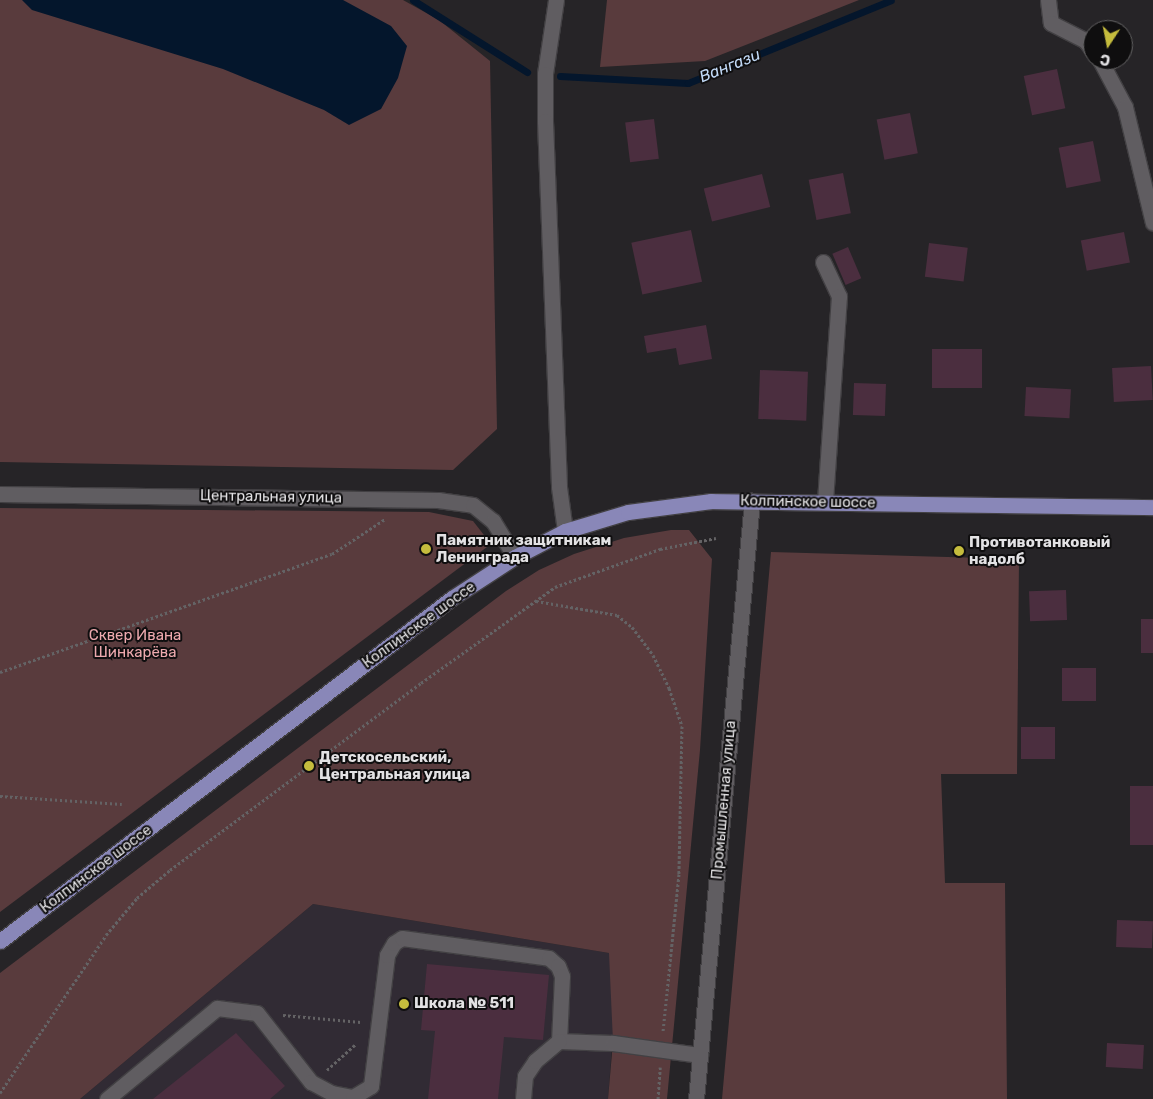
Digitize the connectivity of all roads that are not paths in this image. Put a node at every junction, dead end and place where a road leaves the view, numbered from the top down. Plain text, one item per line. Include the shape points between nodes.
1 (556, 0) edge
2 (1048, 0) edge
3 (1083, 39) edge
4 (1105, 70) edge
5 (1153, 223) edge
6 (823, 262) dead end
7 (0, 494) edge
8 (752, 501) junction
9 (825, 502) junction
10 (1153, 507) edge
11 (565, 531) junction
12 (515, 557) junction
13 (0, 941) edge
14 (559, 1041) junction
15 (700, 1055) junction
16 (107, 1099) edge
17 (523, 1099) edge
18 (696, 1099) edge

1 - 11 street via 545,74 545,121 559,487
2 - 3 street via 1051,23
4 - 5 street via 1125,107
6 - 9 street via 840,296
7 - 12 street, Центральная улица via 402,499 473,505 493,521
8 - 9 main road, Колпинское шоссе
8 - 11 main road, Колпинское шоссе via 711,501 656,507
8 - 15 street, Промышленная улица
9 - 10 main road, Колпинское шоссе
11 - 12 main road, Колпинское шоссе
12 - 13 main road, Колпинское шоссе via 452,598
14 - 15 street via 613,1042
14 - 16 street via 562,976 558,966 548,958 402,938 394,942 388,955 371,1086 353,1097 332,1093 312,1082 257,1013 218,1008
14 - 17 street via 535,1061 525,1076
15 - 18 street, Промышленная улица

